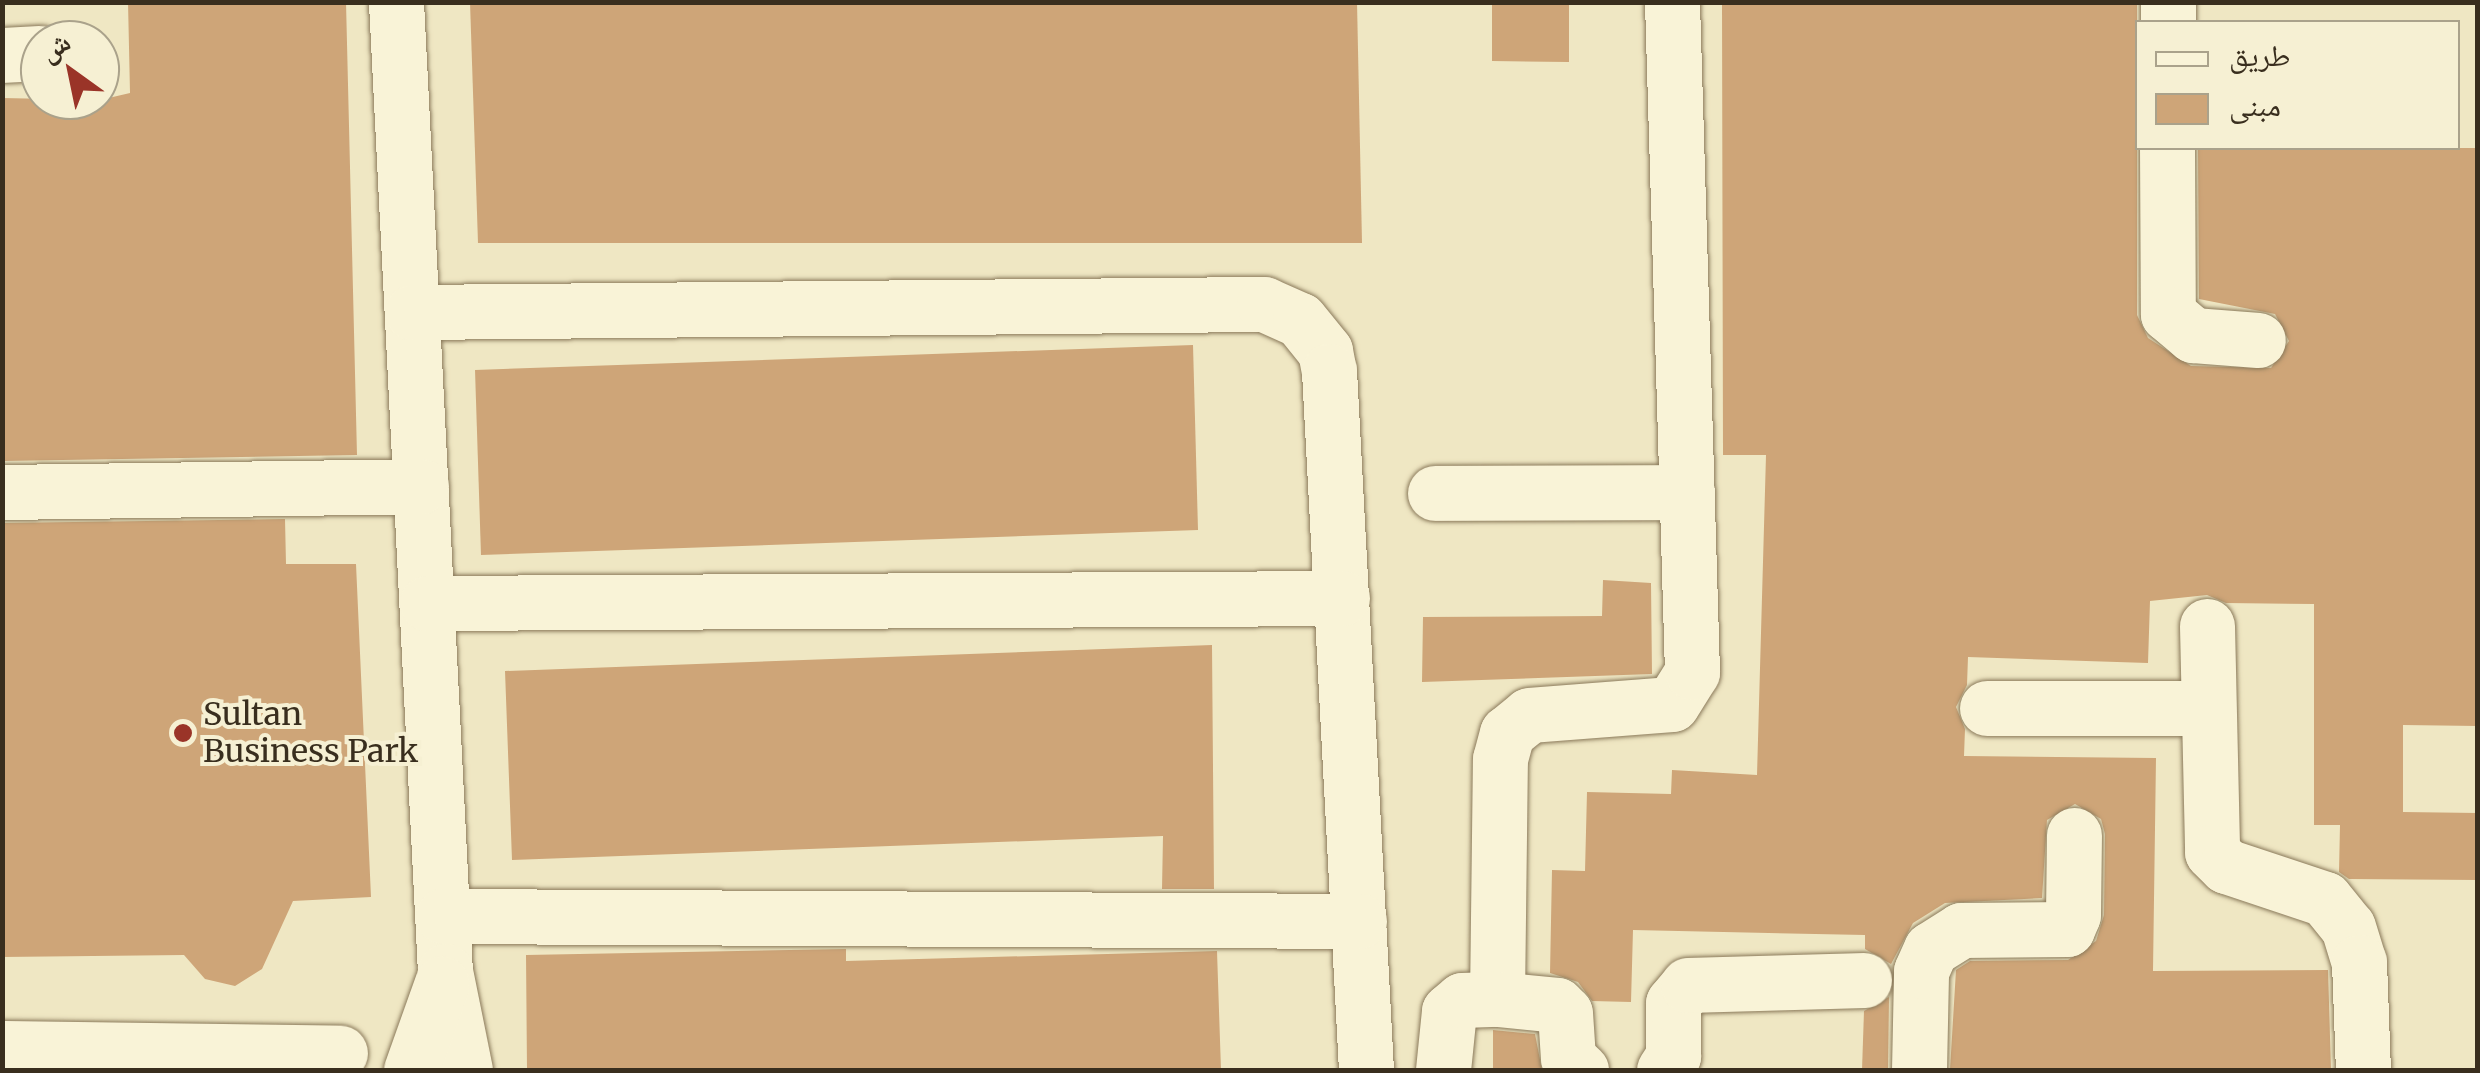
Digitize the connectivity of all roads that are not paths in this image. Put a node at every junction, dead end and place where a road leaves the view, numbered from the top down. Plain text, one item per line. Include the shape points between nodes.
1 (396, 2) edge
2 (1672, 2) edge
3 (2167, 150) edge
4 (412, 312) junction
5 (2258, 340) dead end
6 (421, 486) junction
7 (2, 492) edge
8 (1687, 492) junction
9 (1435, 493) dead end
10 (1342, 598) junction
11 (427, 603) junction
12 (2207, 626) dead end
13 (1987, 708) dead end
14 (2208, 708) junction
15 (2074, 835) dead end
16 (443, 916) junction
17 (1359, 921) junction
18 (445, 971) junction
19 (1864, 980) dead end
20 (1497, 999) junction
21 (2, 1048) edge
22 (340, 1054) dead end
23 (148, 1060) edge
24 (411, 1070) edge
25 (465, 1070) edge
26 (1366, 1070) edge
27 (1443, 1070) edge
28 (1581, 1070) edge
29 (1664, 1070) edge
30 (1919, 1070) edge
31 (2363, 1070) edge

1 - 4 lane
2 - 8 lane
3 - 5 lane via 2168,314 2193,335
4 - 6 lane
4 - 10 lane via 1244,304 1284,310 1314,334 1329,371
6 - 7 lane
6 - 11 lane
8 - 9 lane
8 - 20 lane via 1692,672 1683,696 1660,708 1529,715 1502,745
10 - 11 lane
10 - 17 lane
11 - 16 lane
12 - 14 lane
13 - 14 lane
14 - 31 lane via 2212,852 2226,866 2325,899 2348,927 2359,962
15 - 30 lane via 2073,915 2066,929 1962,930 1931,948 1922,971
16 - 17 lane
16 - 18 lane
17 - 26 lane
18 - 24 lane
18 - 25 lane
19 - 29 lane via 1688,986 1673,1003 1673,1056
20 - 27 lane via 1462,1000 1449,1011
20 - 28 lane via 1558,1004 1565,1013 1568,1058
21 - 23 lane
22 - 23 lane

